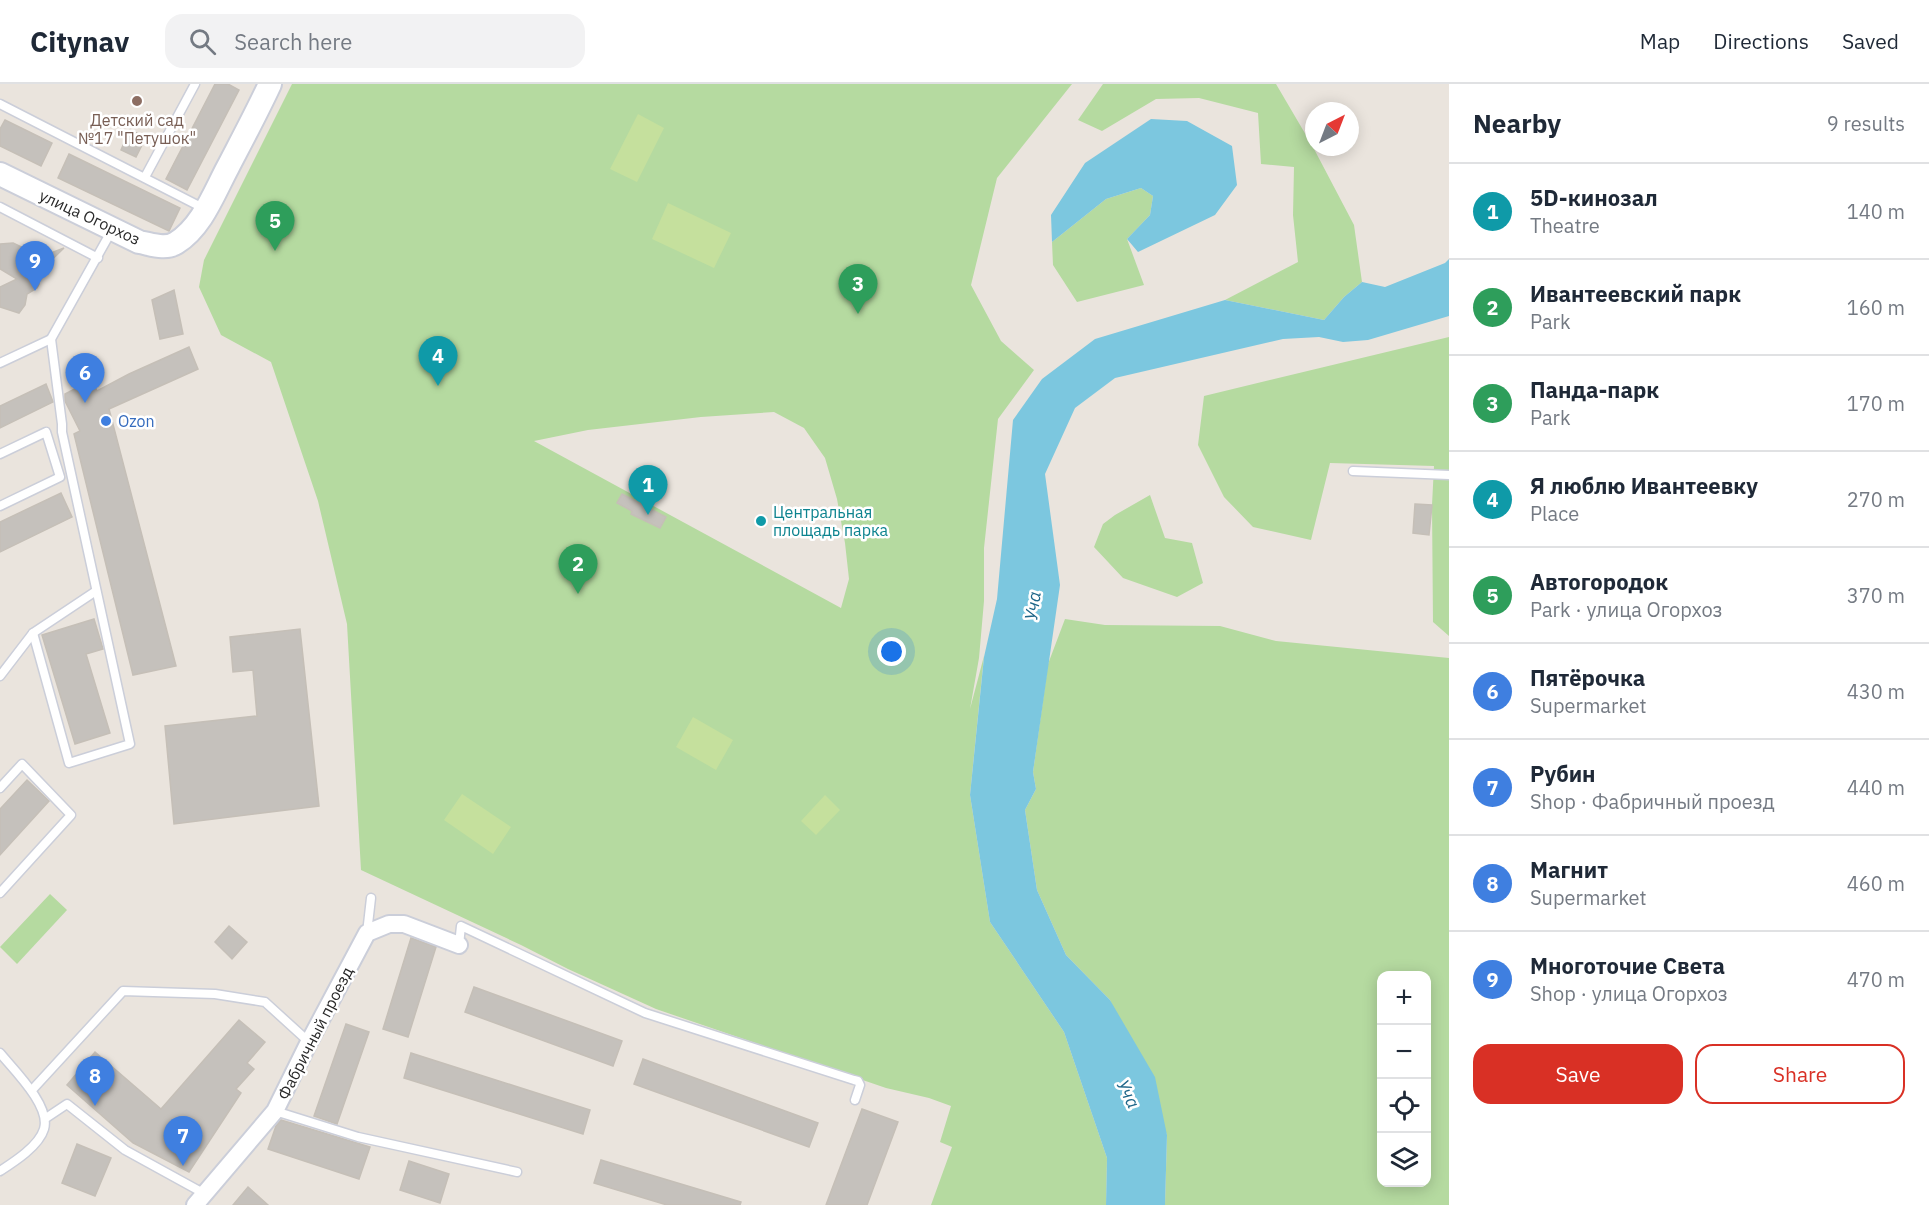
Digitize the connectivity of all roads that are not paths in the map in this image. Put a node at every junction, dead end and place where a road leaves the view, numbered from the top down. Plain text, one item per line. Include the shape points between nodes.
1 (195, 84) edge
2 (270, 84) edge
3 (0, 104) edge
4 (0, 174) edge
5 (145, 177) junction
6 (0, 207) edge
7 (206, 210) junction
8 (112, 230) junction
9 (98, 258) junction
10 (51, 339) junction
11 (0, 363) edge
12 (0, 454) edge
13 (1353, 471) dead end
14 (1449, 476) edge
15 (0, 506) edge
16 (96, 591) junction
17 (33, 633) junction
18 (0, 676) edge
19 (0, 788) edge
20 (0, 893) edge
21 (371, 898) dead end
22 (367, 933) junction
23 (459, 945) joint
24 (309, 1042) junction
25 (0, 1053) edge
26 (32, 1090) junction
27 (855, 1100) dead end
28 (275, 1111) junction
29 (46, 1118) junction
30 (0, 1171) edge
31 (517, 1172) dead end
32 (200, 1199) edge

1 - 5 lane
2 - 7 street, улица Огорхоз
3 - 5 lane
4 - 8 street, улица Огорхоз
5 - 7 lane
6 - 9 lane
7 - 8 street, улица Огорхоз via 191,230 169,246 140,242
8 - 9 lane
9 - 10 lane
10 - 11 lane
10 - 16 lane via 62,432
12 - 15 lane via 46,432 60,477
13 - 14 lane
16 - 17 lane
16 - 17 lane via 130,744 69,763
17 - 18 lane
19 - 20 lane via 22,764 71,815
21 - 22 lane
22 - 23 street via 389,924 404,924
22 - 24 street, Фабричный проезд
23 - 27 lane via 460,926 645,1013 858,1081
24 - 26 lane via 265,1002 215,994 123,991
24 - 28 street, Фабричный проезд
25 - 26 lane
26 - 29 lane
28 - 31 lane via 358,1137
28 - 32 street, Фабричный проезд
29 - 30 lane via 44,1131 30,1148
29 - 32 lane via 66,1104 125,1150

